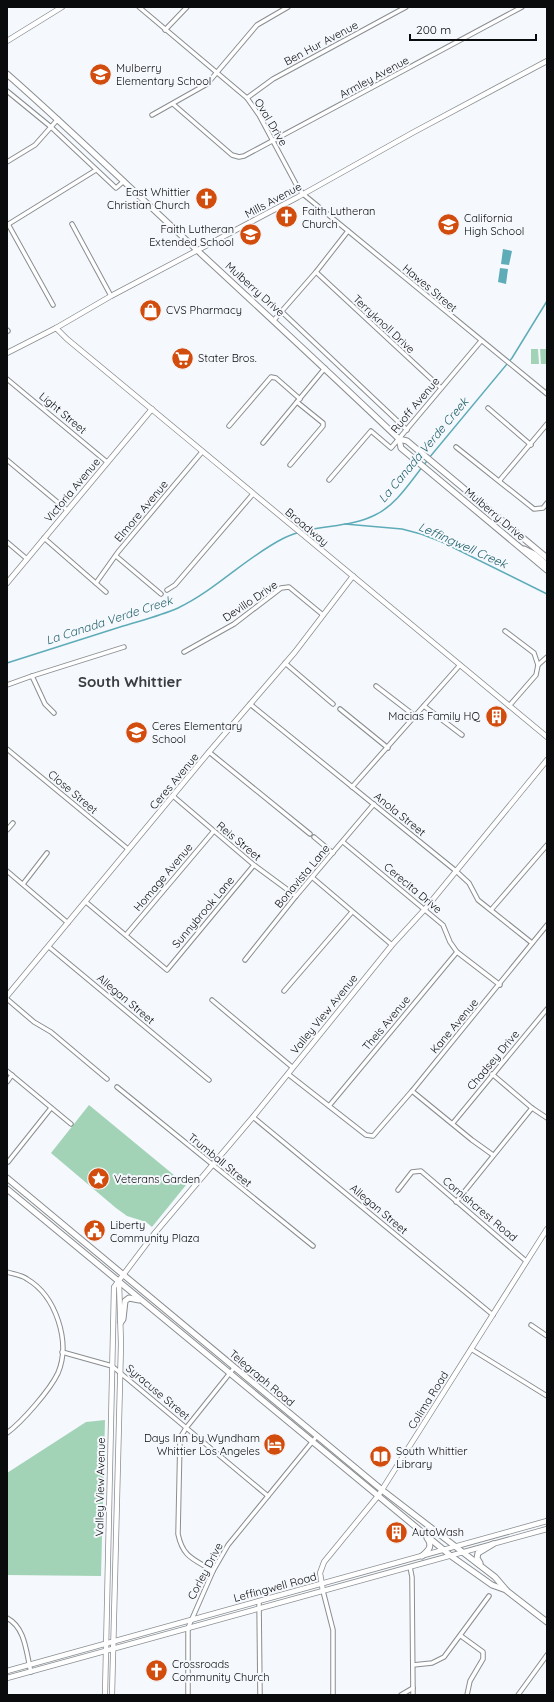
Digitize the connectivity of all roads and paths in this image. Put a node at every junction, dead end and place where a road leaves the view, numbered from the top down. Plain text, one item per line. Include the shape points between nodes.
1 (62, 7) edge
2 (139, 7) edge
3 (186, 7) edge
4 (288, 7) edge
5 (406, 7) edge
6 (522, 7) edge
7 (165, 30) junction
8 (7, 41) edge
9 (547, 60) edge
10 (217, 72) junction
11 (7, 74) edge
12 (7, 92) edge
13 (247, 98) junction
14 (173, 104) junction
15 (152, 116) dead end
16 (58, 119) junction
17 (51, 127) junction
18 (273, 142) junction
19 (7, 162) edge
20 (96, 170) junction
21 (124, 181) junction
22 (303, 194) junction
23 (72, 224) dead end
24 (8, 225) edge
25 (348, 231) junction
26 (197, 250) junction
27 (316, 272) junction
28 (111, 296) junction
29 (53, 305) dead end
30 (282, 312) junction
31 (274, 320) junction
32 (56, 328) junction
33 (481, 341) junction
34 (7, 353) edge
35 (325, 368) junction
36 (7, 379) edge
37 (441, 388) junction
38 (547, 394) edge
39 (299, 400) junction
40 (488, 408) dead end
41 (152, 409) junction
42 (547, 424) edge
43 (229, 426) dead end
44 (407, 430) junction
45 (399, 439) junction
46 (263, 443) dead end
47 (531, 445) junction
48 (456, 447) dead end
49 (202, 452) junction
50 (7, 460) edge
51 (107, 462) junction
52 (290, 465) dead end
53 (329, 480) dead end
54 (500, 480) junction
55 (253, 494) junction
56 (547, 503) edge
57 (67, 510) junction
58 (44, 538) junction
59 (7, 542) edge
60 (519, 547) junction
61 (116, 556) junction
62 (547, 558) edge
63 (27, 559) junction
64 (547, 565) edge
65 (547, 570) edge
66 (353, 576) junction
67 (7, 583) edge
68 (96, 583) junction
69 (167, 590) dead end
70 (106, 592) dead end
71 (161, 594) dead end
72 (323, 615) junction
73 (505, 631) dead end
74 (124, 647) dead end
75 (184, 652) dead end
76 (547, 657) edge
77 (285, 663) junction
78 (460, 665) junction
79 (538, 665) junction
80 (32, 676) junction
81 (7, 685) edge
82 (376, 686) dead end
83 (250, 704) junction
84 (333, 704) dead end
85 (424, 706) junction
86 (509, 706) junction
87 (340, 709) dead end
88 (54, 713) dead end
89 (415, 716) junction
90 (462, 734) dead end
91 (547, 737) edge
92 (388, 748) junction
93 (7, 749) edge
94 (209, 752) junction
95 (547, 760) edge
96 (352, 788) junction
97 (173, 796) junction
98 (374, 804) junction
99 (12, 823) dead end
100 (7, 830) edge
101 (213, 832) junction
102 (310, 834) dead end
103 (314, 837) dead end
104 (343, 842) junction
105 (547, 845) edge
106 (128, 850) junction
107 (47, 853) dead end
108 (333, 853) junction
109 (254, 866) junction
110 (7, 871) edge
111 (456, 871) junction
112 (313, 878) junction
113 (23, 884) junction
114 (296, 896) junction
115 (86, 902) junction
116 (425, 909) junction
117 (491, 910) junction
118 (352, 912) junction
119 (68, 922) junction
120 (547, 925) edge
121 (126, 935) junction
122 (532, 943) junction
123 (392, 945) junction
124 (49, 947) junction
125 (457, 952) junction
126 (245, 960) dead end
127 (500, 985) junction
128 (284, 991) dead end
129 (7, 998) edge
130 (212, 1000) dead end
131 (547, 1009) edge
132 (292, 1068) junction
133 (7, 1071) edge
134 (288, 1074) junction
135 (492, 1074) junction
136 (12, 1075) junction
137 (107, 1079) dead end
138 (209, 1080) dead end
139 (7, 1082) edge
140 (117, 1087) dead end
141 (412, 1091) junction
142 (329, 1106) junction
143 (52, 1108) junction
144 (532, 1108) junction
145 (253, 1117) junction
146 (547, 1118) edge
147 (453, 1123) junction
148 (70, 1124) dead end
149 (493, 1156) junction
150 (8, 1162) dead end
151 (212, 1164) junction
152 (7, 1178) edge
153 (7, 1190) edge
154 (398, 1190) dead end
155 (456, 1202) junction
156 (547, 1229) edge
157 (313, 1246) dead end
158 (526, 1261) junction
159 (7, 1272) edge
160 (123, 1273) junction
161 (119, 1282) junction
162 (143, 1302) junction
163 (493, 1315) junction
164 (121, 1322) junction
165 (531, 1325) dead end
166 (547, 1336) edge
167 (471, 1349) junction
168 (62, 1352) junction
169 (112, 1366) junction
170 (234, 1368) junction
171 (120, 1372) junction
172 (230, 1374) junction
173 (547, 1396) edge
174 (186, 1428) junction
175 (7, 1433) edge
176 (317, 1436) junction
177 (313, 1442) junction
178 (382, 1490) junction
179 (268, 1496) junction
180 (378, 1496) junction
181 (547, 1521) edge
182 (547, 1529) edge
183 (419, 1530) junction
184 (493, 1544) junction
185 (456, 1546) junction
186 (444, 1550) junction
187 (464, 1552) junction
188 (422, 1556) junction
189 (451, 1556) junction
190 (410, 1567) junction
191 (213, 1571) junction
192 (491, 1573) junction
193 (322, 1584) junction
194 (323, 1591) junction
195 (507, 1591) junction
196 (489, 1596) dead end
197 (259, 1601) junction
198 (259, 1609) junction
199 (7, 1618) edge
200 (190, 1620) junction
201 (547, 1622) edge
202 (188, 1628) junction
203 (461, 1636) junction
204 (114, 1641) junction
205 (106, 1644) junction
206 (114, 1649) junction
207 (106, 1651) junction
208 (547, 1655) edge
209 (29, 1665) junction
210 (413, 1665) junction
211 (7, 1671) edge
212 (31, 1672) junction
213 (7, 1678) edge
214 (413, 1688) junction
215 (105, 1695) edge
216 (112, 1695) edge
217 (188, 1695) edge
218 (260, 1695) edge
219 (333, 1695) edge
220 (401, 1695) edge
221 (413, 1695) edge
222 (467, 1695) edge
223 (518, 1695) edge

1 - 8 main road
2 - 7 street, Oval Drive
3 - 7 street
4 - 10 street via 257,25
5 - 13 street, Ben Hur Avenue via 273,78
6 - 18 street, Armley Avenue
7 - 10 street, Oval Drive
9 - 22 main road, Mills Avenue
10 - 13 street, Oval Drive
10 - 14 street via 207,84
11 - 16 main road, Mulberry Drive
12 - 17 street
13 - 18 street, Oval Drive
14 - 15 street
14 - 18 street, Armley Avenue via 232,155 244,156
16 - 17 street
16 - 21 main road, Mulberry Drive
17 - 19 street via 35,145
17 - 20 street
18 - 22 street, Oval Drive
20 - 21 street via 116,188
20 - 24 street
21 - 26 main road, Mulberry Drive
22 - 25 street, Hawes Street
22 - 26 main road, Mills Avenue
23 - 28 street
24 - 29 street
25 - 27 street
25 - 33 street, Hawes Street
26 - 28 main road, Mills Avenue
26 - 31 main road, Mulberry Drive
27 - 30 street
27 - 37 street, Terryknoll Drive
28 - 32 main road, Mills Avenue
30 - 31 street
30 - 44 street, Mulberry Drive
31 - 35 main road, Mulberry Drive
32 - 34 main road, Mills Avenue
32 - 41 main road, Broadway
33 - 37 street, Ruoff Avenue
33 - 38 street, Hawes Street
35 - 39 street
35 - 45 main road, Mulberry Drive
36 - 51 street, Light Street
37 - 44 street, Ruoff Avenue
39 - 43 street via 276,378 271,377
39 - 46 street
39 - 52 street via 323,423 323,426
40 - 47 street
41 - 49 main road, Broadway
41 - 51 main road, Victoria Avenue
42 - 47 street
44 - 45 street, Ruoff Avenue
45 - 53 street, Ruoff Avenue via 391,448 371,431
45 - 60 main road, Mulberry Drive via 401,448
45 - 62 main road, Mulberry Drive via 407,441
47 - 54 street
48 - 54 street
49 - 55 main road, Broadway
49 - 61 street, Elmore Avenue
50 - 57 street
51 - 57 main road, Victoria Avenue
54 - 56 street via 534,509 544,508
55 - 66 main road, Broadway
55 - 69 street via 175,585
57 - 58 main road, Victoria Avenue
58 - 63 main road, Victoria Avenue
58 - 68 street
59 - 63 street
60 - 64 main road via 530,551
60 - 65 main road, Mulberry Drive
61 - 68 street, Elmore Avenue
61 - 71 street
63 - 67 main road, Victoria Avenue
66 - 72 main road, Ceres Avenue
66 - 78 main road, Broadway
68 - 70 street
72 - 75 street, Devillo Drive via 289,587 281,588 234,624
72 - 77 main road, Ceres Avenue
73 - 79 street via 534,653
74 - 80 street
76 - 79 street
77 - 83 main road, Ceres Avenue
77 - 84 street
78 - 85 street
78 - 86 main road, Broadway
79 - 86 street via 536,674
80 - 81 street
80 - 88 street via 45,704
82 - 89 street
83 - 94 main road, Ceres Avenue
83 - 96 street, Anola Street
85 - 89 street
85 - 90 street
86 - 91 main road, Broadway
87 - 92 street
89 - 92 street
92 - 96 street
93 - 106 street, Close Street
94 - 97 main road, Ceres Avenue
94 - 102 street
95 - 111 main road, Valley View Avenue
96 - 98 street, Anola Street
97 - 101 street, Reis Street
97 - 106 main road, Ceres Avenue
98 - 104 street, Bonavista Lane
98 - 111 street, Anola Street
99 - 100 street
101 - 109 street, Reis Street
101 - 121 street, Homage Avenue
103 - 108 street
104 - 108 street, Bonavista Lane
104 - 116 street, Cerecita Drive
105 - 117 street
106 - 115 main road, Ceres Avenue
107 - 113 street
108 - 112 street, Bonavista Lane
109 - 114 street, Reis Street
109 - 121 street, Sunnybrook Lane via 167,970
110 - 113 street
111 - 116 main road, Valley View Avenue
111 - 117 street, Anola Street via 469,883 478,900
112 - 114 street, Bonavista Lane
112 - 118 street
113 - 119 street
114 - 126 street, Bonavista Lane
115 - 119 main road, Ceres Avenue
115 - 121 street
116 - 123 main road, Valley View Avenue
116 - 125 street, Cerecita Drive via 443,925
117 - 122 street, Anola Street
118 - 123 street
118 - 128 street
119 - 124 main road, Ceres Avenue
120 - 122 street, Kane Avenue
122 - 127 street, Kane Avenue
123 - 132 main road, Valley View Avenue
124 - 129 main road, Ceres Avenue
124 - 138 street, Allegan Street
125 - 127 street, Cerecita Drive
125 - 142 street, Theis Avenue
127 - 141 street, Kane Avenue
129 - 137 street
130 - 132 street
131 - 135 street, Chadsey Drive
132 - 134 main road, Valley View Avenue
133 - 136 street
134 - 142 street
134 - 145 main road, Valley View Avenue
135 - 144 street
135 - 147 street, Chadsey Drive
136 - 139 street
136 - 143 street
140 - 151 street, Trumball Street
141 - 142 street, Kane Avenue via 373,1136 366,1135
141 - 147 street
143 - 148 street
143 - 150 street
144 - 146 street
144 - 149 street
145 - 151 main road, Valley View Avenue
145 - 163 street, Allegan Street
147 - 149 street
149 - 155 street
151 - 157 street, Trumball Street
151 - 160 main road, Valley View Avenue
152 - 160 main road, Telegraph Road
153 - 161 main road, Telegraph Road
154 - 155 street, Cornishcrest Road via 412,1172 421,1171
155 - 158 street, Cornishcrest Road
156 - 158 main road, Colima Road
158 - 163 main road, Colima Road
159 - 168 street via 27,1278 43,1291 54,1307 60,1325
160 - 161 main road, Valley View Avenue
160 - 170 main road, Telegraph Road
161 - 162 main road, Telegraph Road
161 - 164 main road, Valley View Avenue
161 - 169 main road, Valley View Avenue via 114,1287
162 - 164 main road via 126,1299 124,1319
162 - 172 main road, Telegraph Road
163 - 167 main road, Colima Road
164 - 171 main road, Valley View Avenue
165 - 166 street
167 - 173 street
167 - 178 main road, Colima Road
168 - 169 street, Syracuse Street
168 - 175 street via 58,1372 52,1382 26,1415
169 - 171 street, Syracuse Street
169 - 205 main road, Valley View Avenue
170 - 172 street
170 - 176 main road, Telegraph Road
171 - 174 street, Syracuse Street
171 - 204 main road, Valley View Avenue
172 - 174 street
172 - 177 main road, Telegraph Road
174 - 179 street, Syracuse Street
174 - 191 street via 180,1438 180,1546 187,1556
176 - 177 street, Corley Drive
176 - 178 main road, Telegraph Road
177 - 179 street, Corley Drive
177 - 180 main road, Telegraph Road
178 - 180 main road, Colima Road
178 - 185 main road, Telegraph Road
179 - 191 street, Corley Drive via 228,1545
180 - 183 main road, Telegraph Road
180 - 193 main road, Colima Road via 324,1562 320,1573
181 - 185 main road, Leffingwell Road
182 - 184 main road, Leffingwell Road
183 - 186 main road, Telegraph Road
183 - 188 main road via 431,1544
184 - 187 main road, Leffingwell Road
184 - 192 main road via 480,1550 477,1558
185 - 186 main road, Leffingwell Road
185 - 187 main road, Telegraph Road
186 - 188 main road, Leffingwell Road
186 - 189 main road, Telegraph Road
187 - 189 main road, Leffingwell Road
187 - 192 main road, Telegraph Road
188 - 193 main road, Leffingwell Road
189 - 190 main road, Leffingwell Road
189 - 195 main road, Telegraph Road via 492,1584
190 - 194 main road, Leffingwell Road
190 - 210 street
191 - 200 street, Corley Drive
192 - 195 main road, Telegraph Road
193 - 194 main road, Colima Road
193 - 197 main road, Leffingwell Road
194 - 198 main road, Leffingwell Road
194 - 219 street, Colima Road via 333,1630
195 - 201 main road, Telegraph Road
196 - 203 street
197 - 198 street
197 - 200 main road, Leffingwell Road
198 - 202 main road, Leffingwell Road
198 - 218 street
199 - 209 street via 21,1631
200 - 202 street, Corley Drive
200 - 204 main road, Leffingwell Road
202 - 206 main road, Leffingwell Road
202 - 217 street, Corley Drive
203 - 210 street via 444,1657 432,1663
203 - 222 street via 483,1652 483,1659 470,1681
204 - 205 main road, Leffingwell Road
204 - 206 main road, Valley View Avenue
205 - 207 main road, Valley View Avenue
205 - 209 main road, Leffingwell Road
206 - 207 main road, Leffingwell Road
206 - 216 main road, Valley View Avenue
207 - 212 main road, Leffingwell Road
207 - 215 main road, Valley View Avenue
208 - 223 street
209 - 211 main road, Leffingwell Road
209 - 212 street
210 - 214 street
212 - 213 main road, Leffingwell Road
214 - 220 street
214 - 221 street

